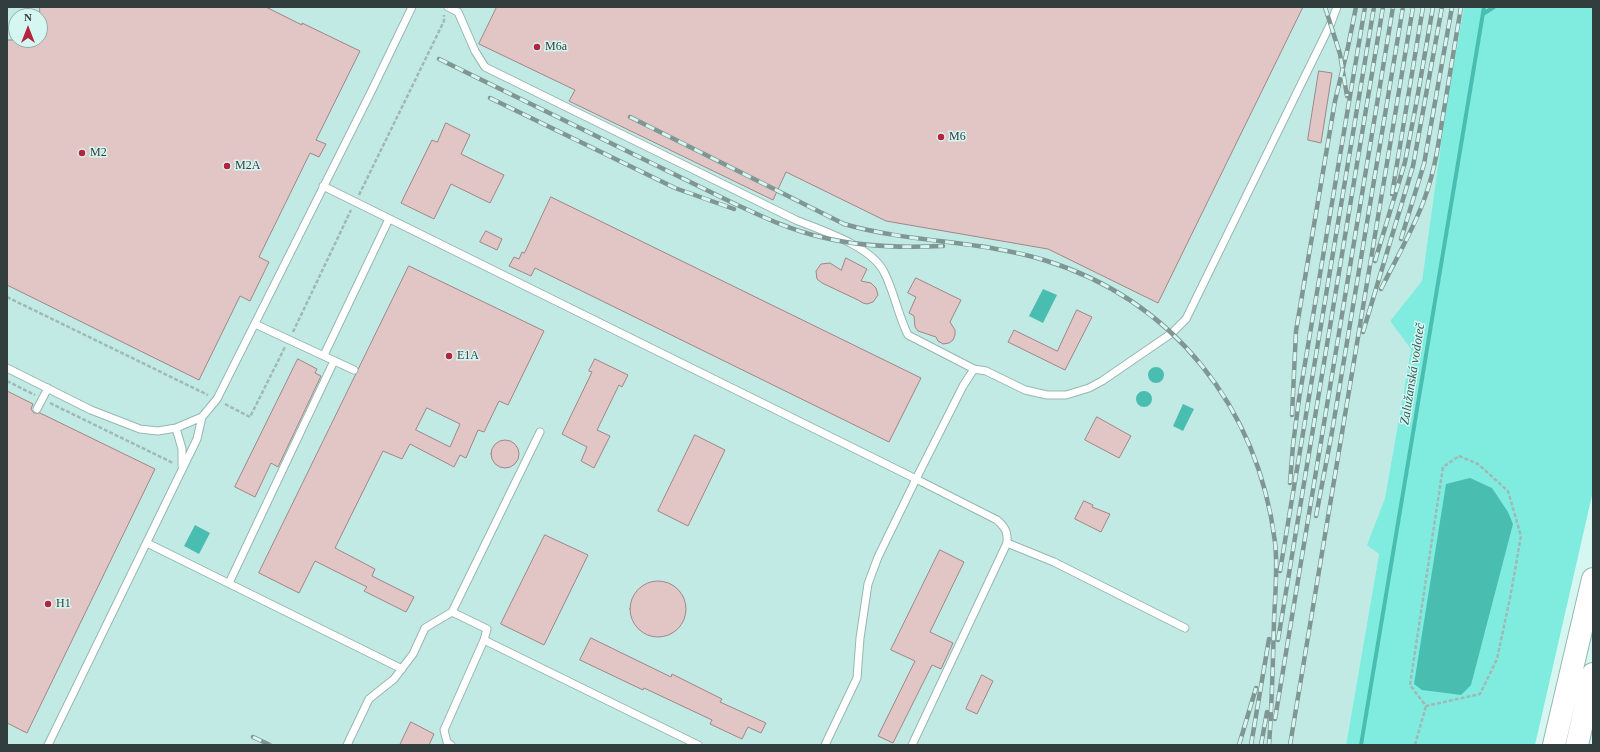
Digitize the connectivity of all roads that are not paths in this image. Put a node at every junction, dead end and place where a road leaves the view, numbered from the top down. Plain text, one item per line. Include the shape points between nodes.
1 (412, 7) edge
2 (448, 7) edge
3 (1337, 7) edge
4 (323, 186) junction
5 (389, 219) junction
6 (255, 324) junction
7 (324, 355) junction
8 (334, 360) junction
9 (7, 368) edge
10 (974, 369) junction
11 (354, 370) dead end
12 (48, 388) junction
13 (37, 409) dead end
14 (202, 417) junction
15 (176, 428) junction
16 (540, 432) dead end
17 (182, 468) junction
18 (916, 479) junction
19 (147, 543) junction
20 (1007, 543) junction
21 (1593, 579) edge
22 (229, 583) junction
23 (452, 612) junction
24 (1185, 628) dead end
25 (484, 640) junction
26 (402, 669) junction
27 (1593, 674) edge
28 (48, 745) edge
29 (347, 745) edge
30 (450, 745) edge
31 (698, 745) edge
32 (825, 745) edge
33 (912, 745) edge
34 (1554, 745) edge
35 (1576, 745) edge

1 - 4 lane
2 - 10 lane via 458,12 475,51 485,66 796,220 848,242 872,257 884,272 908,335
3 - 10 lane via 1186,319 1172,333 1102,381 1090,388 1066,395 1047,395 1025,390 986,371
4 - 5 lane
4 - 6 lane
5 - 7 lane
5 - 18 lane
6 - 7 lane
6 - 14 lane via 218,399
7 - 8 lane
8 - 11 lane
8 - 22 lane
9 - 12 lane
10 - 18 lane
12 - 13 lane
12 - 15 lane via 91,410 140,429 158,431
14 - 15 lane
14 - 17 lane via 197,438
15 - 17 lane via 182,449
16 - 23 lane
17 - 19 lane
18 - 20 lane via 997,520 1005,527
18 - 32 lane via 868,584 857,678
19 - 22 lane
19 - 28 lane
20 - 24 lane via 1054,562
20 - 33 lane
21 - 34 highway
22 - 26 lane
23 - 25 lane via 487,629
23 - 26 lane via 424,628 413,654
25 - 30 lane via 444,730
25 - 31 lane
26 - 29 lane via 394,679 369,699
27 - 35 highway

